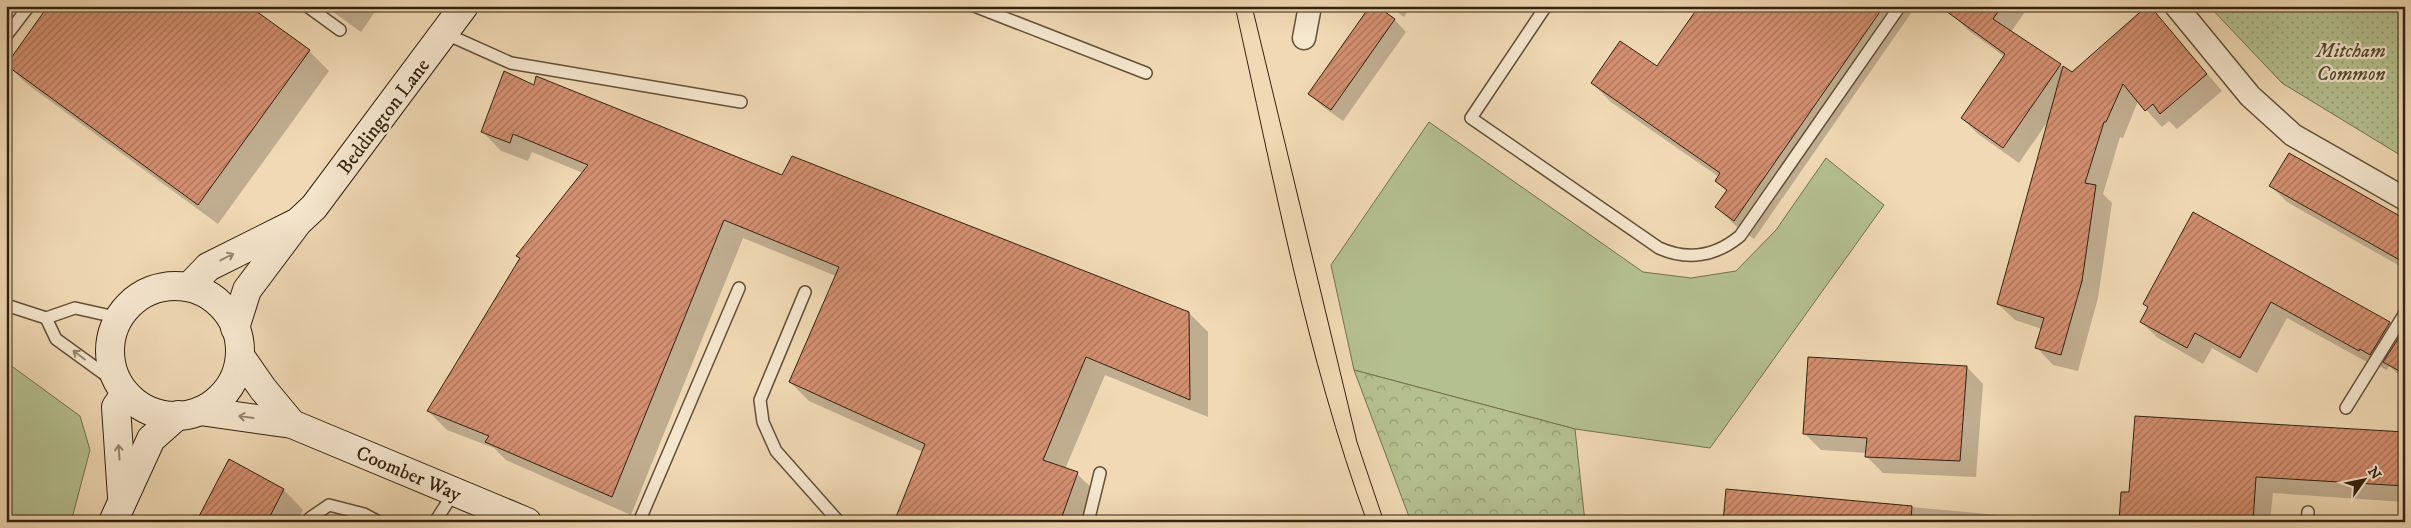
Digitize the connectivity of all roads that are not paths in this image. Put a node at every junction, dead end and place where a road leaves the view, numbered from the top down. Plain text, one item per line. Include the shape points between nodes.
1 (29, 6) edge
2 (307, 6) edge
3 (464, 6) edge
4 (974, 6) edge
5 (1310, 6) edge
6 (1546, 6) edge
7 (1900, 6) edge
8 (2176, 6) edge
9 (340, 30) dead end
10 (444, 33) junction
11 (6, 36) edge
12 (1304, 38) dead end
13 (1146, 73) dead end
14 (741, 102) dead end
15 (2405, 199) edge
16 (298, 222) junction
17 (189, 287) junction
18 (739, 288) dead end
19 (805, 292) dead end
20 (6, 305) edge
21 (2405, 312) edge
22 (46, 318) junction
23 (120, 318) junction
24 (235, 328) junction
25 (240, 356) junction
26 (121, 389) junction
27 (2346, 408) dead end
28 (189, 413) junction
29 (292, 424) junction
30 (1100, 473) dead end
31 (454, 492) junction
32 (118, 511) edge
33 (308, 522) edge
34 (378, 522) edge
35 (435, 522) edge
36 (527, 522) edge
37 (639, 522) edge
38 (839, 522) edge
39 (1088, 522) edge

1 - 11 lane
2 - 9 lane
3 - 10 main road, Beddington Lane
4 - 13 lane
5 - 12 street
6 - 7 lane via 1471,118 1659,248 1686,256 1715,251 1740,236
8 - 15 street via 2250,96 2293,134
10 - 14 lane via 511,63
10 - 16 main road, Beddington Lane via 314,207
17 -> 16 main road, Beddington Lane via 208,267
16 - 24 main road, Beddington Lane via 247,290
17 - 23 main road, Beddington Lane via 160,287 148,291 129,304
17 - 24 main road, Beddington Lane via 216,299
18 - 37 lane
19 - 38 lane via 760,400 762,415 776,452
20 - 22 lane
21 - 27 lane
22 - 23 lane via 74,308
26 -> 22 lane via 56,340
23 - 26 main road, Beddington Lane via 113,327 109,356
24 - 25 main road, Beddington Lane
25 - 28 main road, Beddington Lane via 237,370 224,394
25 - 29 main road, Coomber Way
26 - 28 main road via 143,408 171,416
32 -> 26 main road, Beddington Lane via 116,407
29 -> 28 main road, Coomber Way
28 - 32 main road, Beddington Lane via 151,440
29 - 31 main road, Coomber Way
30 - 39 lane
31 - 35 lane
31 - 36 main road, Coomber Way
33 - 34 lane via 329,505 364,514

